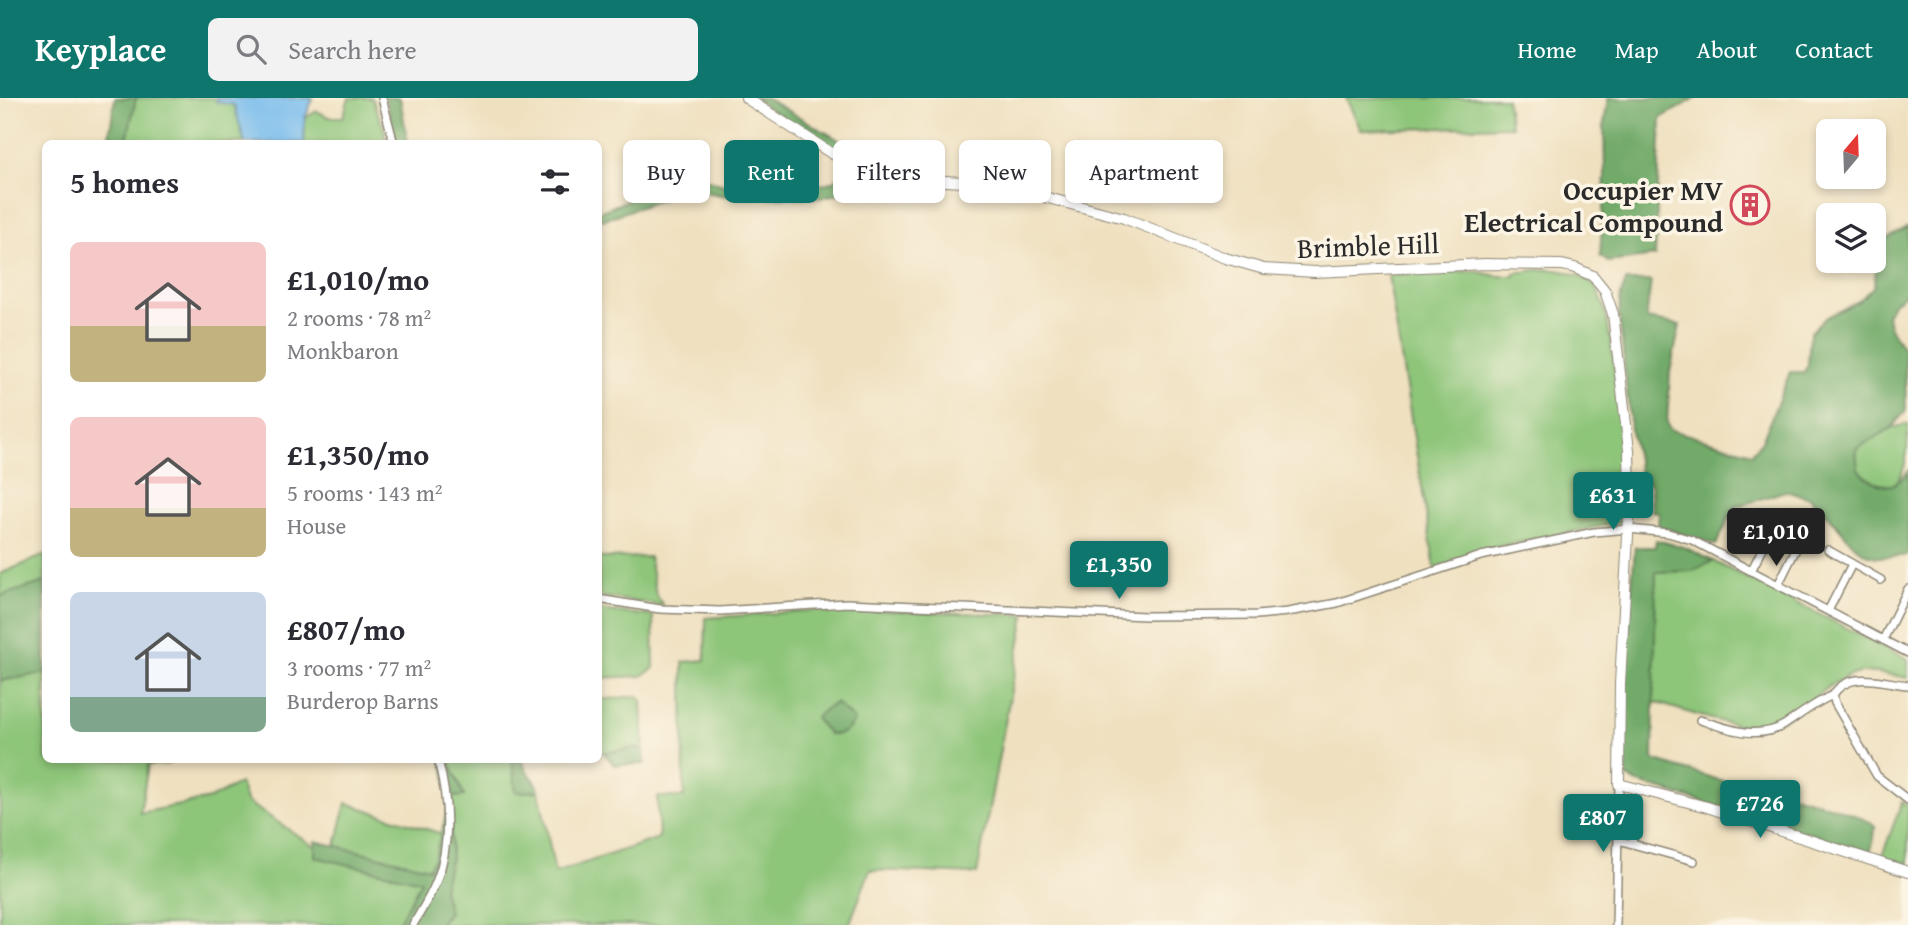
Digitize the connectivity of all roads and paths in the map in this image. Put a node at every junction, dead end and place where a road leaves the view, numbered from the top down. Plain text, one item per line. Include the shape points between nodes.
1 (382, 98) edge
2 (746, 98) edge
3 (393, 140) edge
4 (1629, 529) junction
5 (1828, 550) dead end
6 (1852, 564) junction
7 (1751, 571) junction
8 (1881, 580) dead end
9 (1778, 585) junction
10 (1908, 589) edge
11 (602, 600) edge
12 (1828, 611) junction
13 (1882, 640) junction
14 (1908, 653) edge
15 (1908, 685) edge
16 (1833, 695) junction
17 (1700, 720) dead end
18 (438, 763) edge
19 (1619, 784) junction
20 (1907, 796) edge
21 (1636, 827) dead end
22 (1618, 840) junction
23 (1632, 842) junction
24 (1694, 860) dead end
25 (1908, 872) edge
26 (413, 925) edge
27 (1616, 925) edge

1 - 3 street
2 - 4 main road, Brimble Hill via 831,153 877,174 904,180 981,183 1054,199 1124,218 1264,269 1315,272 1539,263 1587,272 1605,291 1613,314 1629,450
4 - 7 street via 1692,540
4 - 11 street via 1510,548 1337,603 1257,615 1146,616 847,603 720,611 660,609
4 - 19 main road, Brimble Hill
5 - 6 street
6 - 8 street
6 - 12 street
7 - 9 street
7 - 9 street via 1779,517 1803,525 1805,531
9 - 12 street
10 - 13 street
12 - 13 street
13 - 14 street
15 - 16 street via 1863,679 1847,683
16 - 17 street via 1763,733
16 - 20 street via 1871,768
18 - 26 street via 446,808 444,854 436,884
19 - 22 street
19 - 25 main road via 1707,807
21 - 23 street
22 - 23 street
22 - 27 street
23 - 24 street

